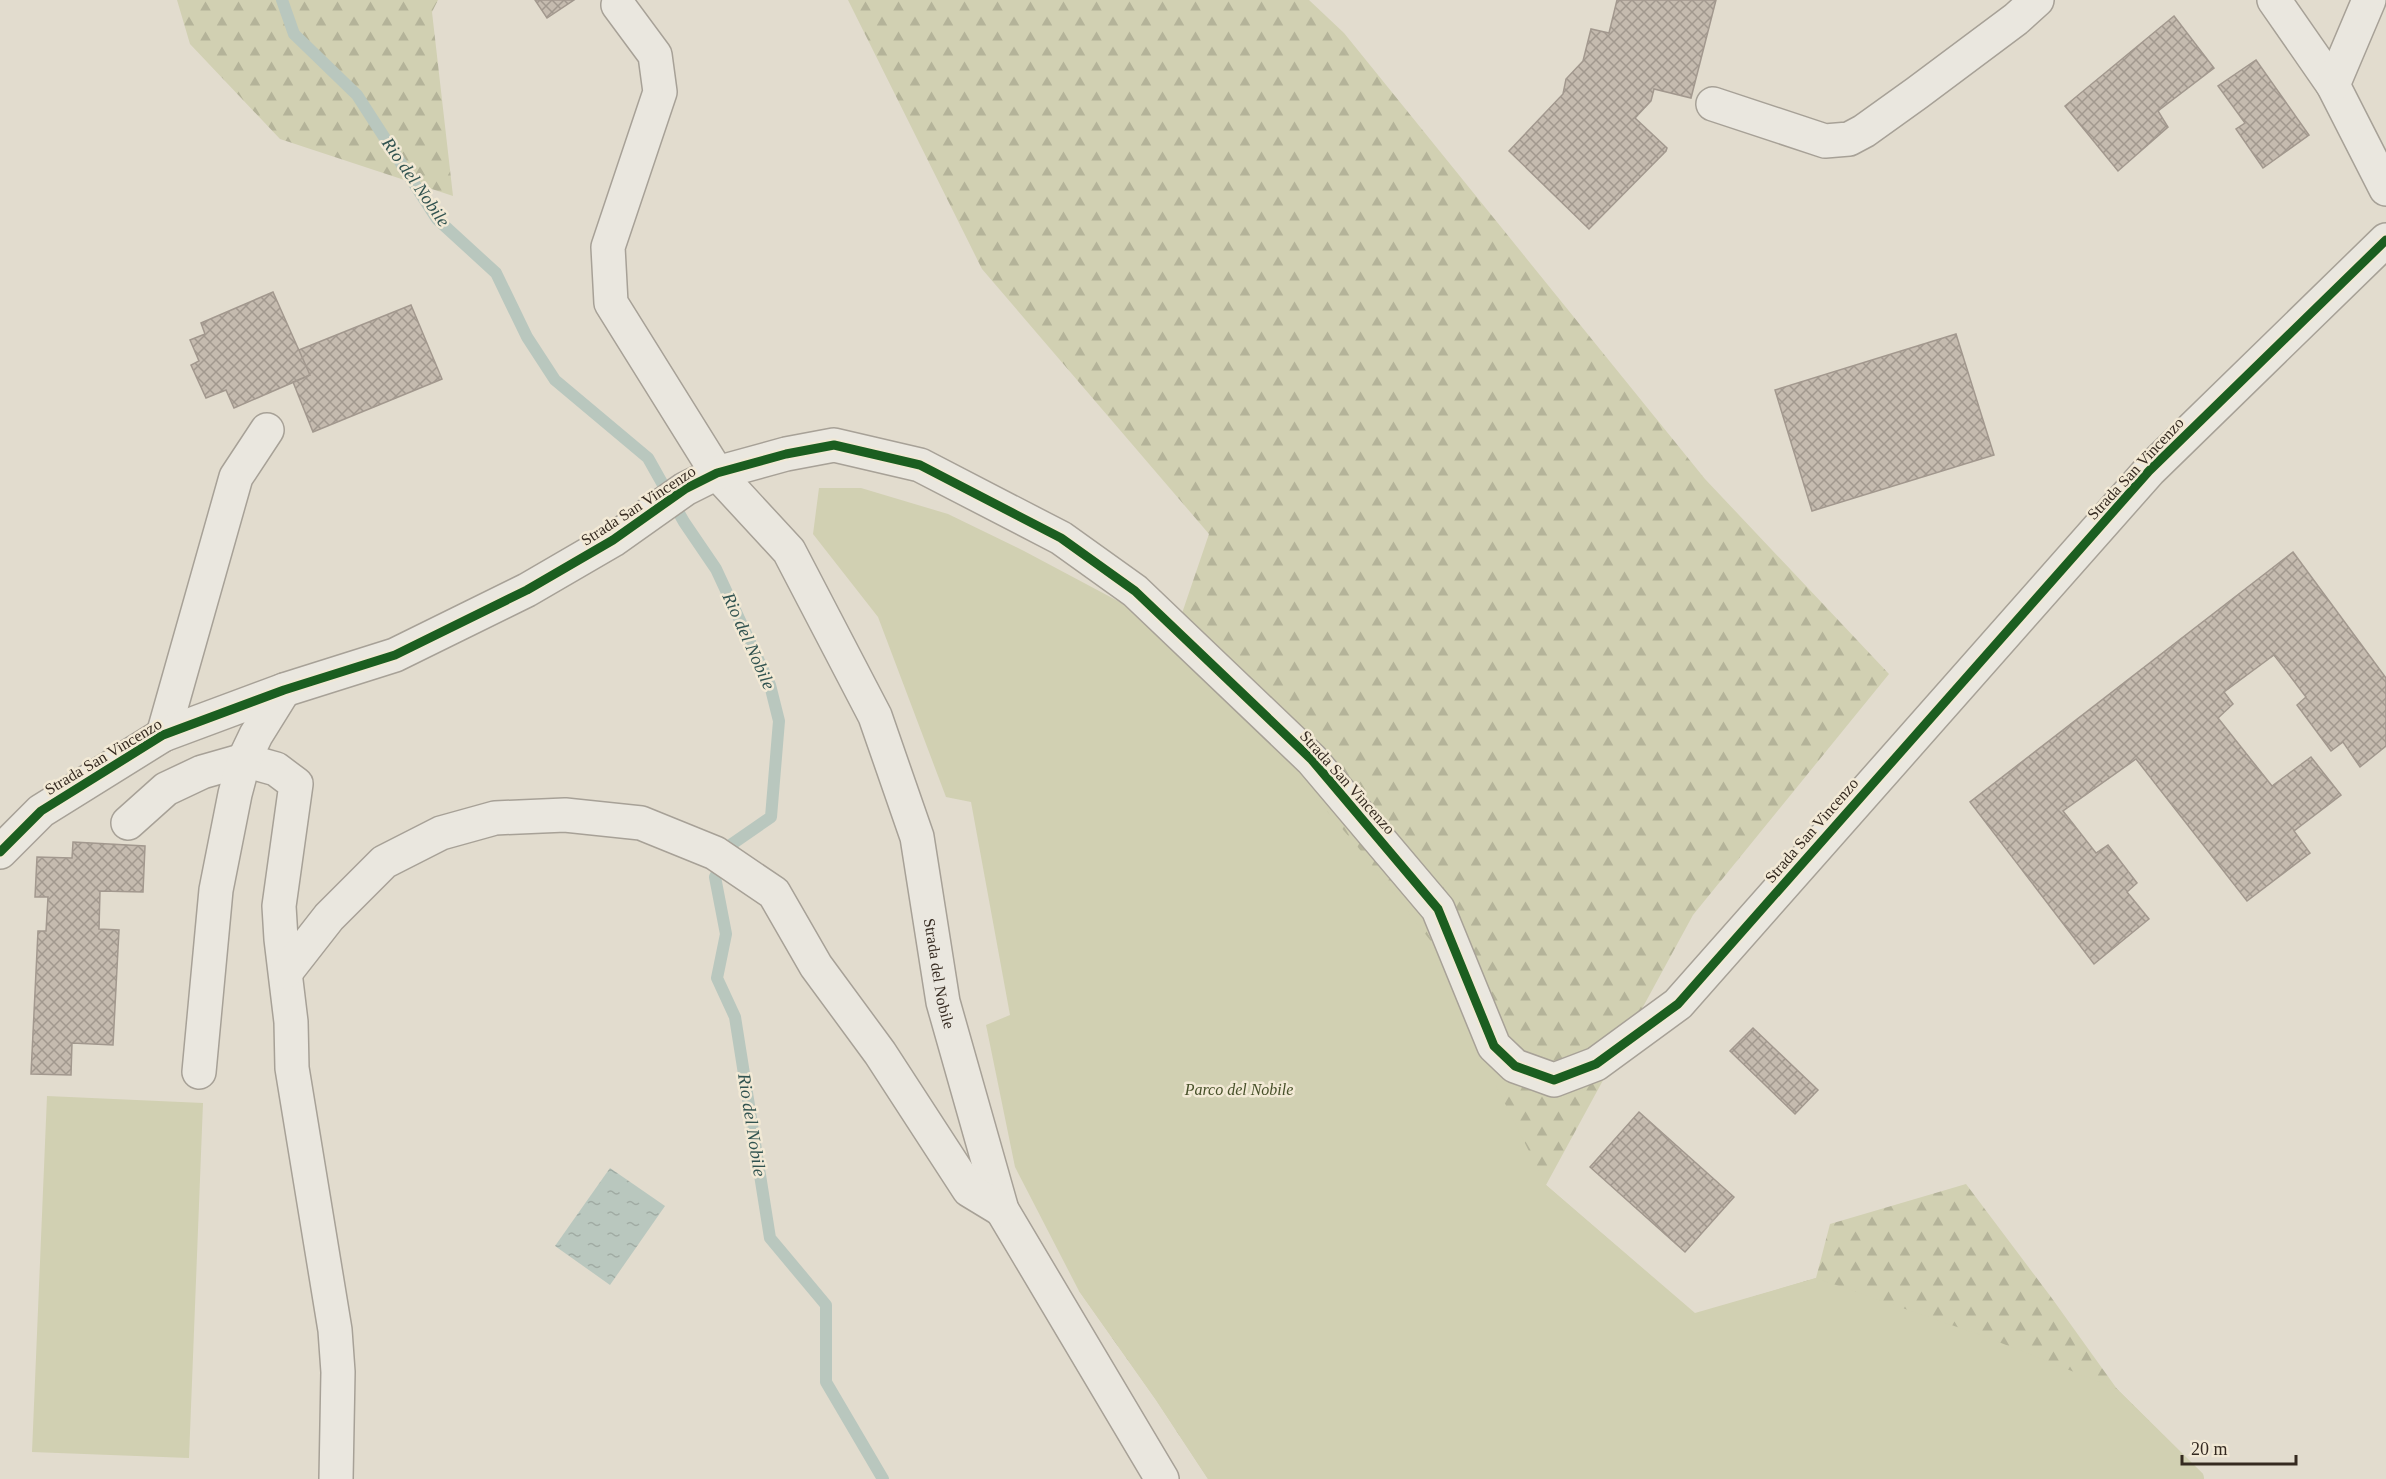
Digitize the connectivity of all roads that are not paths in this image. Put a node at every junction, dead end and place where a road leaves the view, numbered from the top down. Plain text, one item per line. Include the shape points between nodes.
1 (2037, 0) edge
2 (2274, 0) edge
3 (2369, 0) edge
4 (618, 5) dead end
5 (2333, 85) junction
6 (1713, 104) dead end
7 (2386, 189) edge
8 (2386, 240) edge
9 (267, 430) dead end
10 (717, 473) junction
11 (284, 690) junction
12 (163, 735) junction
13 (244, 760) junction
14 (128, 823) dead end
15 (0, 852) edge
16 (286, 972) junction
17 (200, 1072) dead end
18 (1002, 1209) junction
19 (336, 1479) edge
20 (1162, 1479) edge

1 - 6 street via 1917,93 1849,139 1825,141
2 - 5 street
3 - 5 street
4 - 10 street, Strada del Nobile via 655,55 660,92 608,247 611,303
5 - 7 street
8 - 10 street, Strada San Vincenzo via 2149,471 1678,1004 1596,1064 1554,1080 1515,1066 1494,1046 1438,909 1312,760 1136,591 1061,538 920,465 834,445
9 - 12 street via 236,477
10 - 11 street, Strada San Vincenzo via 685,489 613,540 536,585 395,655
10 - 18 street, Strada del Nobile via 789,551 875,716 917,837 943,1002
11 - 12 street, Strada San Vincenzo
11 - 13 street
12 - 15 street, Strada San Vincenzo via 41,811
13 - 14 street via 202,772 166,789
13 - 16 street via 276,769 296,784 279,906
13 - 17 street via 216,890
16 - 18 street via 329,917 384,861 441,833 495,818 565,815 641,823 723,858 774,893 816,966 880,1053 969,1190
16 - 19 street via 292,1068 335,1330
18 - 20 street, Strada del Nobile

